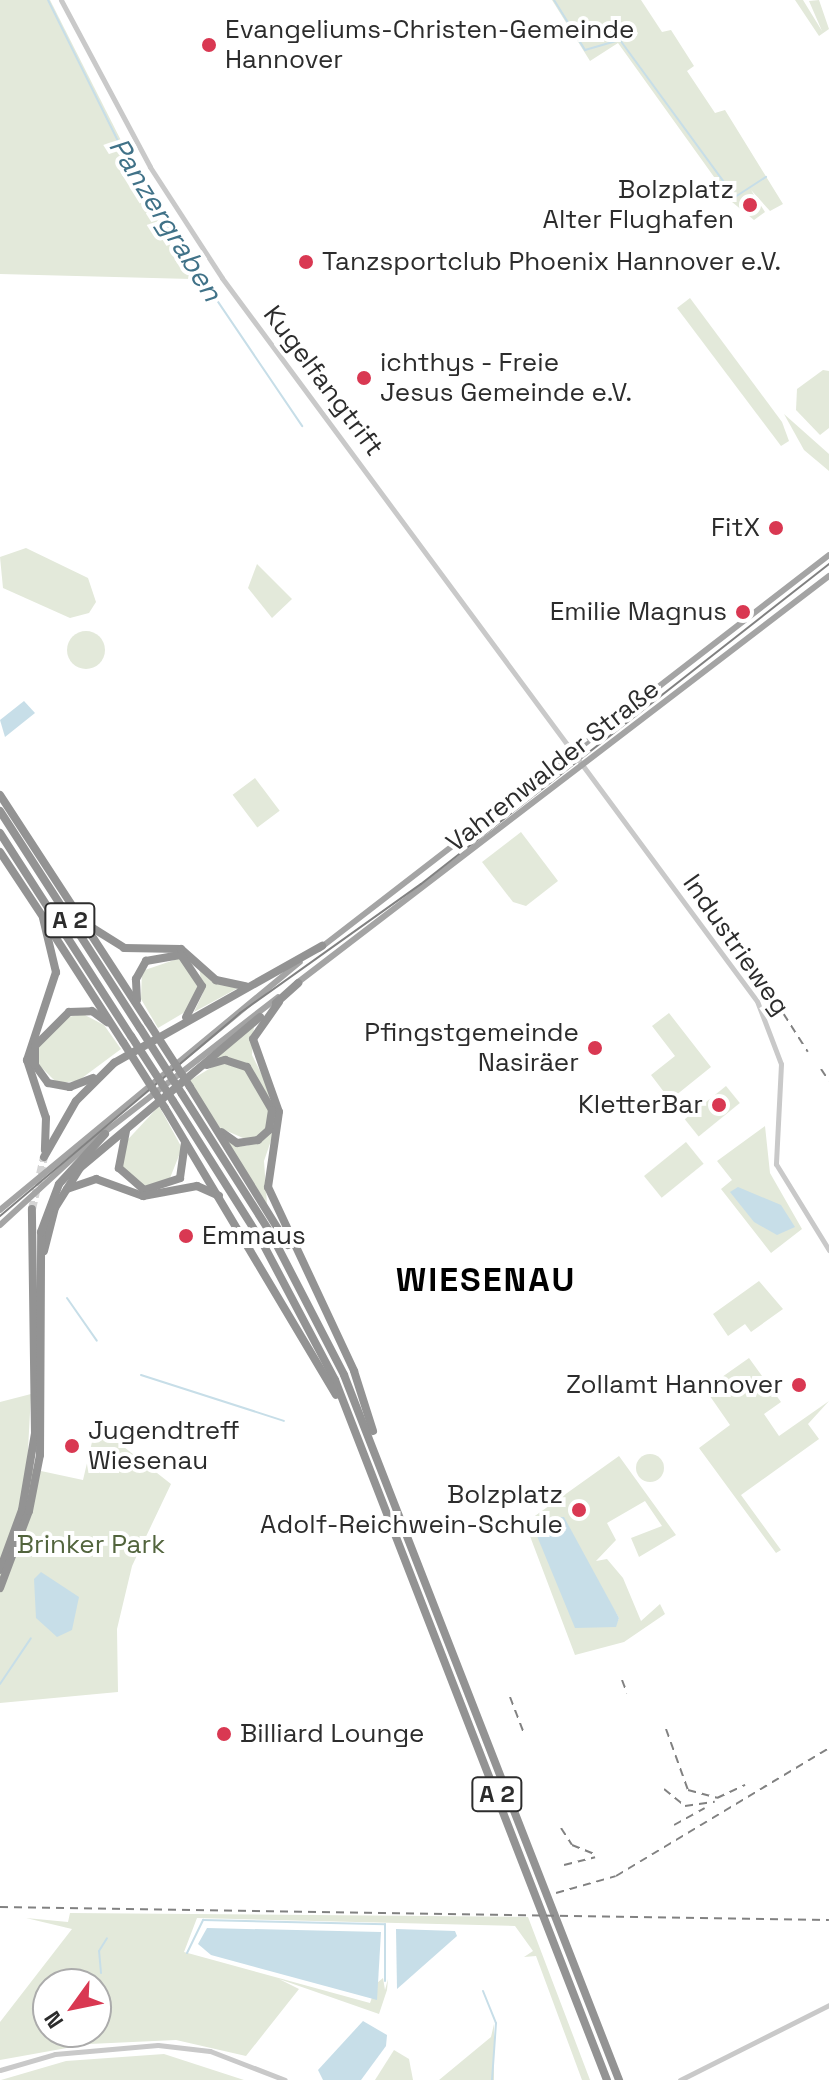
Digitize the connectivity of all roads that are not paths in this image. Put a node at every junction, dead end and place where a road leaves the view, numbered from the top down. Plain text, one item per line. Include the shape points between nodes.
1 (61, 0) edge
2 (829, 555) edge
3 (829, 576) edge
4 (573, 755) junction
5 (584, 767) junction
6 (0, 795) edge
7 (0, 811) edge
8 (0, 833) edge
9 (0, 852) edge
10 (64, 892) junction
11 (43, 918) junction
12 (322, 946) junction
13 (298, 983) junction
14 (250, 986) junction
15 (279, 1002) junction
16 (148, 1022) junction
17 (180, 1023) junction
18 (116, 1032) junction
19 (104, 1071) junction
20 (197, 1071) junction
21 (211, 1119) junction
22 (132, 1124) junction
23 (105, 1134) junction
24 (182, 1135) junction
25 (63, 1192) junction
26 (264, 1204) junction
27 (228, 1206) junction
28 (32, 1209) tunnel mouth
29 (0, 1210) edge
30 (0, 1225) edge
31 (277, 1228) junction
32 (829, 1250) edge
33 (37, 1274) junction
34 (353, 1423) junction
35 (376, 1448) junction
36 (0, 1570) edge
37 (0, 1588) edge
38 (829, 2005) edge
39 (0, 2070) edge
40 (285, 2080) edge
41 (607, 2080) edge
42 (619, 2080) edge
43 (680, 2080) edge

1 - 4 street, Kugelfangtrift via 200,247
2 - 4 main road, Vahrenwalder Straße
3 - 5 main road, Vahrenwalder Straße
4 - 5 street, Kugelfangtrift
4 - 12 main road, Vahrenwalder Straße
5 - 13 main road, Vahrenwalder Straße
5 - 32 street, Industrieweg via 767,1017 781,1064 776,1164
6 - 10 highway
7 - 26 highway, A 2, bridge via 182,1094
8 - 34 highway, A 2, bridge via 262,1242
9 - 11 highway
10 - 14 highway via 109,943 181,949 216,980
10 - 16 highway
11 - 18 highway
11 - 19 highway via 56,972 27,1060 46,1118 44,1157 69,1111
12 - 14 highway
12 - 29 main road, Vahrenwalder Straße via 145,1084
13 - 15 highway
13 - 23 main road, Vahrenwalder Straße
14 - 17 highway
15 - 20 highway
15 - 26 highway via 258,1024 253,1046 278,1104
16 - 17 highway via 136,979 146,961 166,953 187,959 201,979 198,1001
16 - 21 highway, bridge
17 - 19 highway
18 - 19 highway via 97,1014 77,1010 53,1020 35,1046 37,1072 55,1086 78,1085
18 - 24 highway, bridge
20 - 21 highway via 225,1060 247,1067 273,1117 264,1136 244,1144
20 - 22 highway
21 - 26 highway
22 - 24 highway via 117,1161 126,1179 144,1190 180,1178 187,1155
22 - 25 highway
23 - 30 main road, Vahrenwalder Straße
23 - 33 highway via 53,1195
24 - 27 highway
25 - 27 highway via 89,1180 151,1197 197,1186
25 - 33 highway
26 - 31 highway
27 - 34 highway
28 - 36 highway via 35,1433 22,1510
31 - 35 highway, A 2
31 - 35 highway via 354,1371
33 - 37 highway via 40,1455 29,1511
34 - 41 highway, A 2
35 - 42 highway, A 2
38 - 43 street
39 - 40 street via 55,2054 158,2045 210,2051

